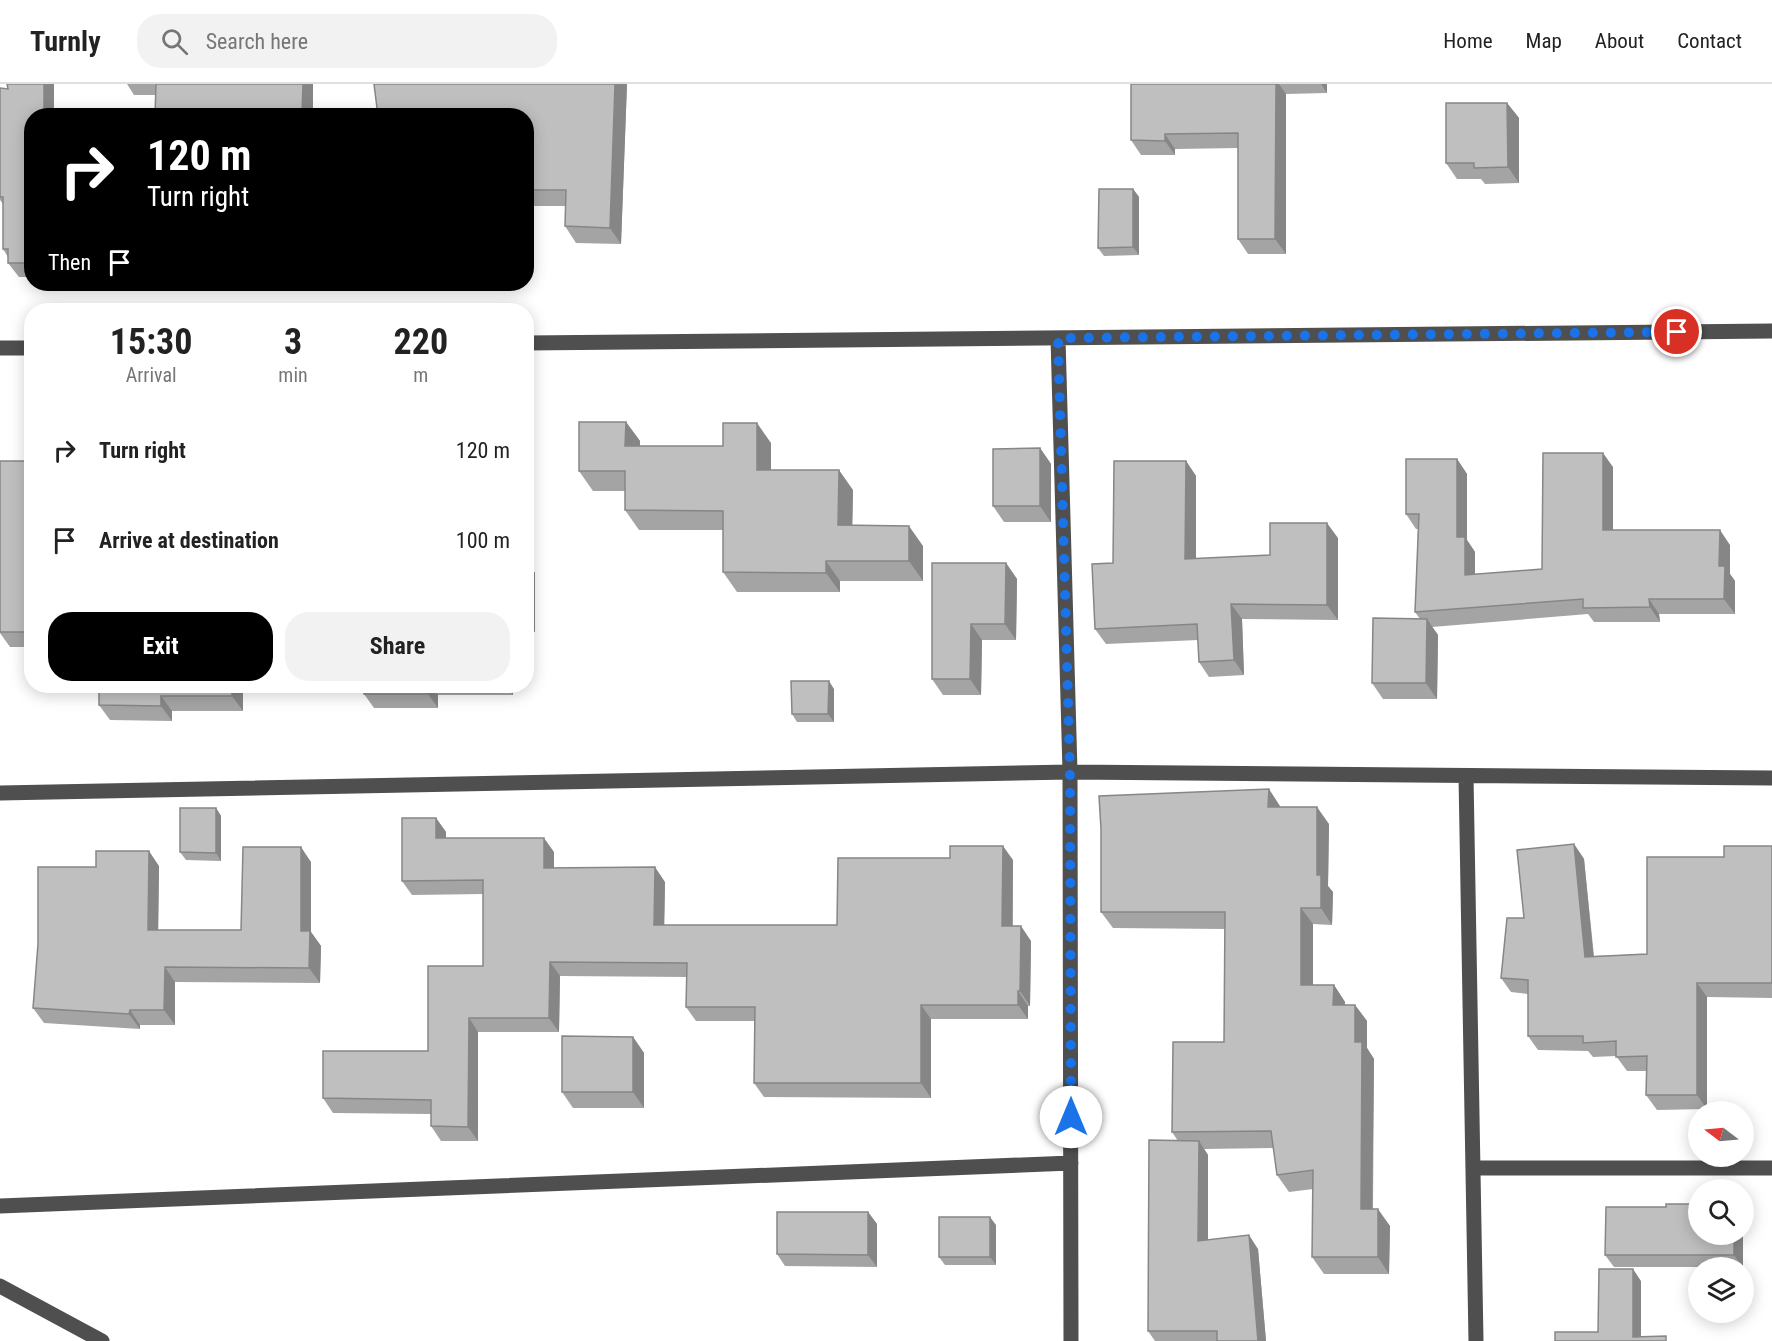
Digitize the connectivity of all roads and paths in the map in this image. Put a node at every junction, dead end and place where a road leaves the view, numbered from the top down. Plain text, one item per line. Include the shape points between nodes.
1 (1772, 331) edge
2 (1058, 338) junction
3 (534, 343) edge
4 (0, 348) edge
5 (24, 348) edge
6 (1070, 772) junction
7 (1466, 776) junction
8 (1772, 778) edge
9 (0, 793) edge
10 (1071, 1163) junction
11 (1473, 1168) junction
12 (1772, 1168) edge
13 (0, 1206) edge
14 (0, 1286) edge
15 (102, 1341) edge
16 (1071, 1341) edge
17 (1476, 1341) edge

1 - 2 street
2 - 3 street
2 - 6 street
4 - 5 street
6 - 7 street
6 - 9 street
6 - 10 street
7 - 8 street
7 - 11 street
10 - 13 street
10 - 16 street
11 - 12 street
11 - 17 street
14 - 15 street

